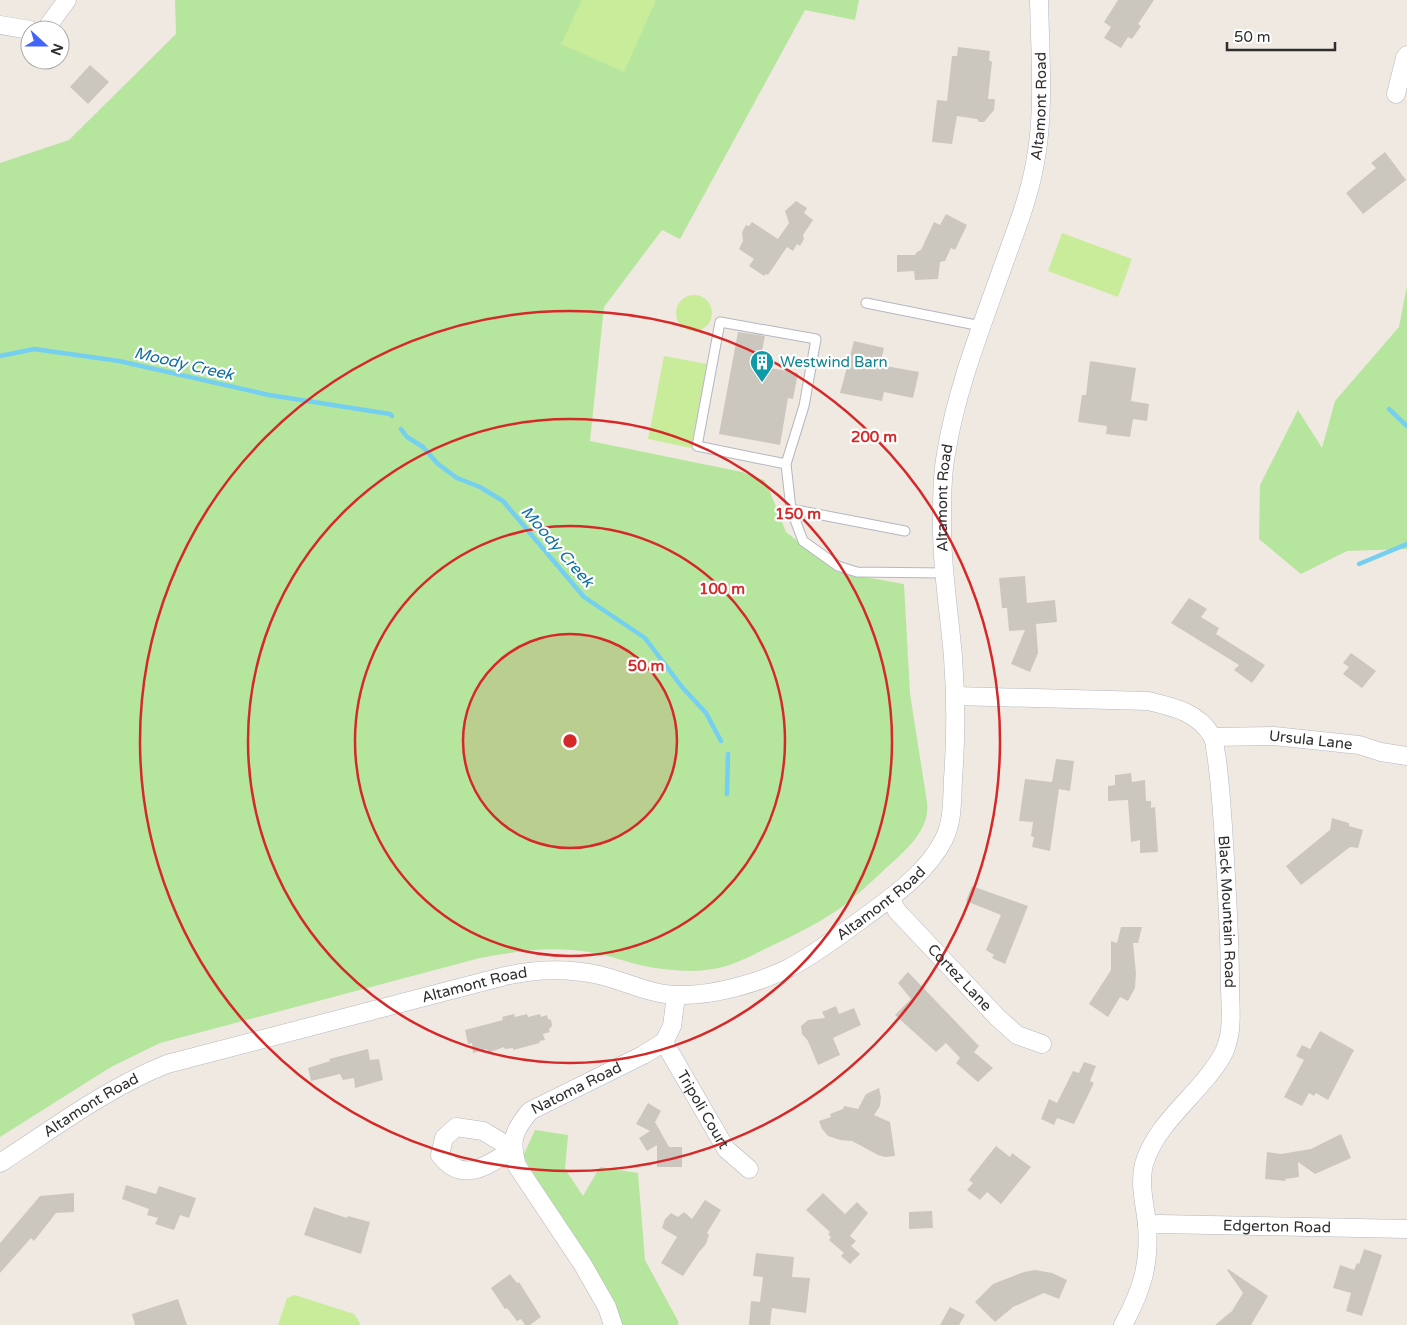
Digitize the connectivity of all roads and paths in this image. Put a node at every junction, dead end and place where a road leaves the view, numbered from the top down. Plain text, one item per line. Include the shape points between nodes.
1 (67, 0) edge
2 (1039, 0) edge
3 (52, 20) edge
4 (0, 25) edge
5 (20, 28) edge
6 (1407, 55) edge
7 (1396, 94) dead end
8 (866, 303) dead end
9 (981, 326) junction
10 (786, 464) junction
11 (791, 509) junction
12 (905, 531) dead end
13 (944, 573) junction
14 (955, 696) junction
15 (1213, 737) junction
16 (1407, 756) edge
17 (890, 898) junction
18 (676, 996) junction
19 (664, 1042) junction
20 (1042, 1044) dead end
21 (0, 1163) edge
22 (749, 1169) dead end
23 (1147, 1225) junction
24 (1407, 1229) edge
25 (613, 1325) edge
26 (1123, 1325) edge

1 - 3 street
2 - 9 street, Altamont Road via 1040,89 1036,161 1019,220
4 - 5 street
6 - 7 street
8 - 9 lane
9 - 13 street, Altamont Road via 958,397 945,456
10 - 10 lane via 804,406 816,340 720,322 697,446
10 - 11 lane
11 - 12 lane
11 - 13 lane via 803,541 838,566 858,572
13 - 14 street, Altamont Road
14 - 15 street via 1148,701 1191,715
14 - 17 street, Altamont Road via 950,822 928,864
15 - 16 street, Ursula Lane via 1274,736 1359,745
15 - 23 street, Black Mountain Road via 1220,777 1227,890 1230,1021 1227,1044 1217,1065 1158,1134 1150,1148 1142,1182
17 - 18 street, Altamont Road via 817,953 784,970 712,992
17 - 20 street, Cortez Lane via 897,911 997,1017 1018,1035
18 - 19 street via 672,1026
18 - 21 street, Altamont Road via 574,971 524,971 167,1064 116,1088
19 - 22 street, Tripoli Court via 726,1149
19 - 25 street, Natoma Road via 530,1112 514,1136 512,1149 517,1166 583,1265 607,1307
23 - 24 street, Edgerton Road
23 - 26 street, Black Mountain Road via 1143,1282

